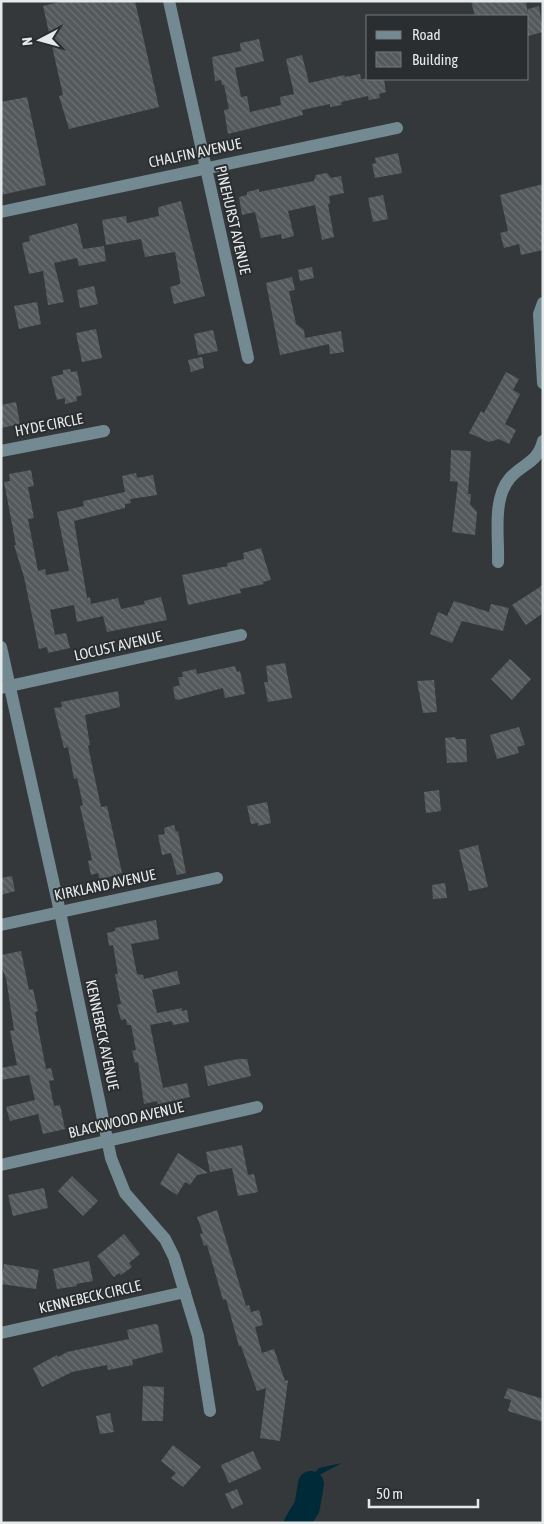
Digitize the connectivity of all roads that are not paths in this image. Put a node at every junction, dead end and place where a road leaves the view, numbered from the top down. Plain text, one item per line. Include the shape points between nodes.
1 (169, 1) edge
2 (397, 128) dead end
3 (205, 168) junction
4 (1, 212) edge
5 (543, 303) edge
6 (248, 358) dead end
7 (543, 383) edge
8 (104, 431) dead end
9 (543, 441) edge
10 (1, 451) edge
11 (498, 562) dead end
12 (241, 634) dead end
13 (1, 647) edge
14 (6, 687) edge
15 (217, 878) dead end
16 (60, 912) junction
17 (1, 925) edge
18 (257, 1107) dead end
19 (108, 1141) junction
20 (1, 1165) edge
21 (185, 1292) junction
22 (1, 1333) edge
23 (210, 1412) dead end

1 - 3 street, PINEHURST AVENUE
2 - 3 street, CHALFIN AVENUE
3 - 4 street, CHALFIN AVENUE
3 - 6 street, PINEHURST AVENUE
5 - 7 street via 539,314
8 - 10 street, HYDE CIRCLE
9 - 11 street via 535,457 509,479 503,490 499,501
12 - 14 street, LOCUST AVENUE
13 - 14 street, KENNEBECK AVENUE
14 - 16 street, KENNEBECK AVENUE
15 - 16 street, KIRKLAND AVENUE
16 - 17 street, KIRKLAND AVENUE
16 - 19 street, KENNEBECK AVENUE
18 - 19 street, BLACKWOOD AVENUE
19 - 20 street, BLACKWOOD AVENUE
19 - 21 street, KENNEBECK AVENUE via 116,1174 125,1193 165,1239
21 - 22 street, KENNEBECK CIRCLE
21 - 23 street, KENNEBECK AVENUE via 200,1345

